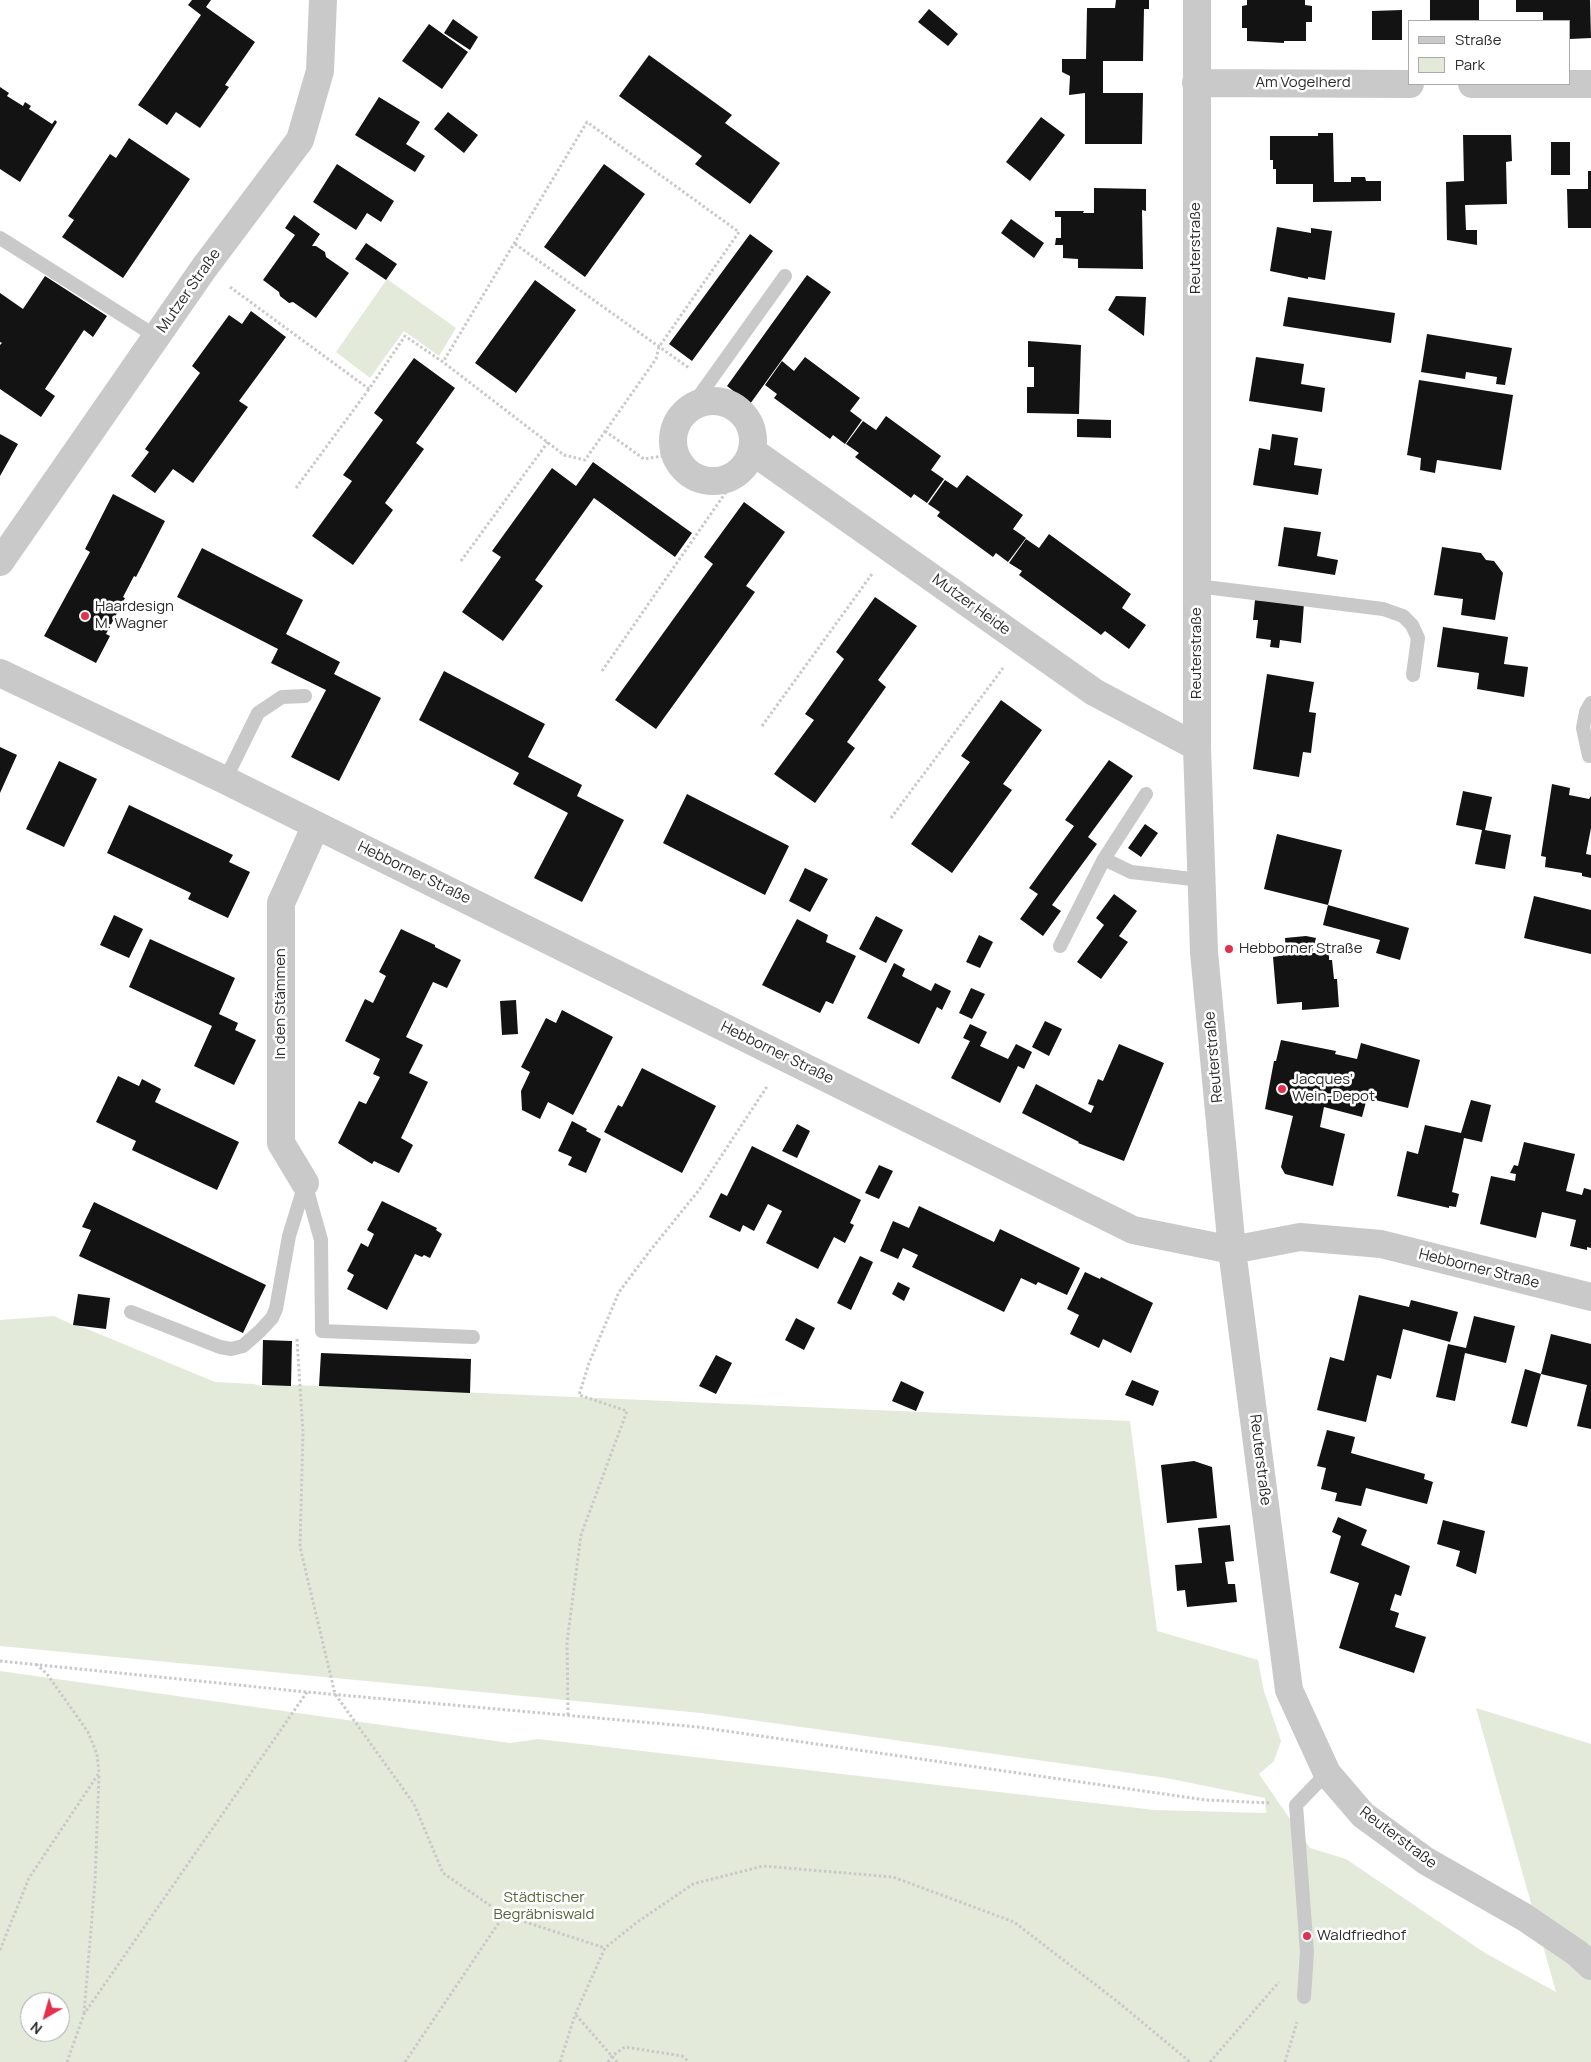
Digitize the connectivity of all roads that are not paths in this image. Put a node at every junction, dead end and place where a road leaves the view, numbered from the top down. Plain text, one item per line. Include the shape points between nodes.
1 (323, 0) edge
2 (1196, 0) edge
3 (1196, 83) junction
4 (1408, 84) edge
5 (1571, 84) edge
6 (1591, 84) edge
7 (0, 238) edge
8 (785, 276) dead end
9 (157, 337) junction
10 (692, 406) junction
11 (746, 461) junction
12 (0, 562) edge
13 (1197, 586) junction
14 (0, 673) edge
15 (1413, 675) dead end
16 (305, 696) dead end
17 (1591, 703) edge
18 (1197, 747) junction
19 (1589, 756) dead end
20 (225, 780) junction
21 (1146, 794) dead end
22 (316, 824) junction
23 (1104, 859) junction
24 (1201, 880) junction
25 (1060, 946) dead end
26 (305, 1183) junction
27 (1232, 1250) junction
28 (1591, 1297) edge
29 (131, 1312) dead end
30 (473, 1337) dead end
31 (1327, 1773) junction
32 (1591, 1966) edge
33 (1304, 1997) road end

1 - 9 street, Mutzer Straße via 320,71 300,140
2 - 3 street, Reuterstraße
3 - 4 street, Am Vogelherd
3 - 13 street, Reuterstraße
5 - 6 street
7 - 9 lane
8 - 10 lane
9 - 12 street, Mutzer Straße
10 - 11 street via 718,401 742,413 753,437
10 - 11 street via 682,415 672,440 674,454 687,473 708,482 726,480
11 - 18 street, Mutzer Heide via 891,548 1094,692
13 - 15 lane via 1383,609 1403,616 1418,638
13 - 18 street, Reuterstraße
14 - 20 street, Hebborner Straße
16 - 20 lane via 282,697 258,712
17 - 19 lane via 1583,728
18 - 24 street, Reuterstraße
20 - 22 street, Hebborner Straße
21 - 23 lane
22 - 26 street, In den Stämmen via 281,903 281,1143
22 - 27 street, Hebborner Straße via 1133,1230
23 - 24 lane via 1131,872
23 - 25 lane
24 - 27 street, Reuterstraße via 1204,952
26 - 29 lane via 289,1236 276,1309 272,1318 243,1346 220,1348
26 - 30 lane via 321,1240 322,1331
27 - 28 street, Hebborner Straße via 1300,1237 1381,1244
27 - 31 street, Reuterstraße via 1289,1690
31 - 32 street, Reuterstraße via 1363,1815 1426,1862 1524,1917
31 - 33 lane via 1296,1805 1306,1952

